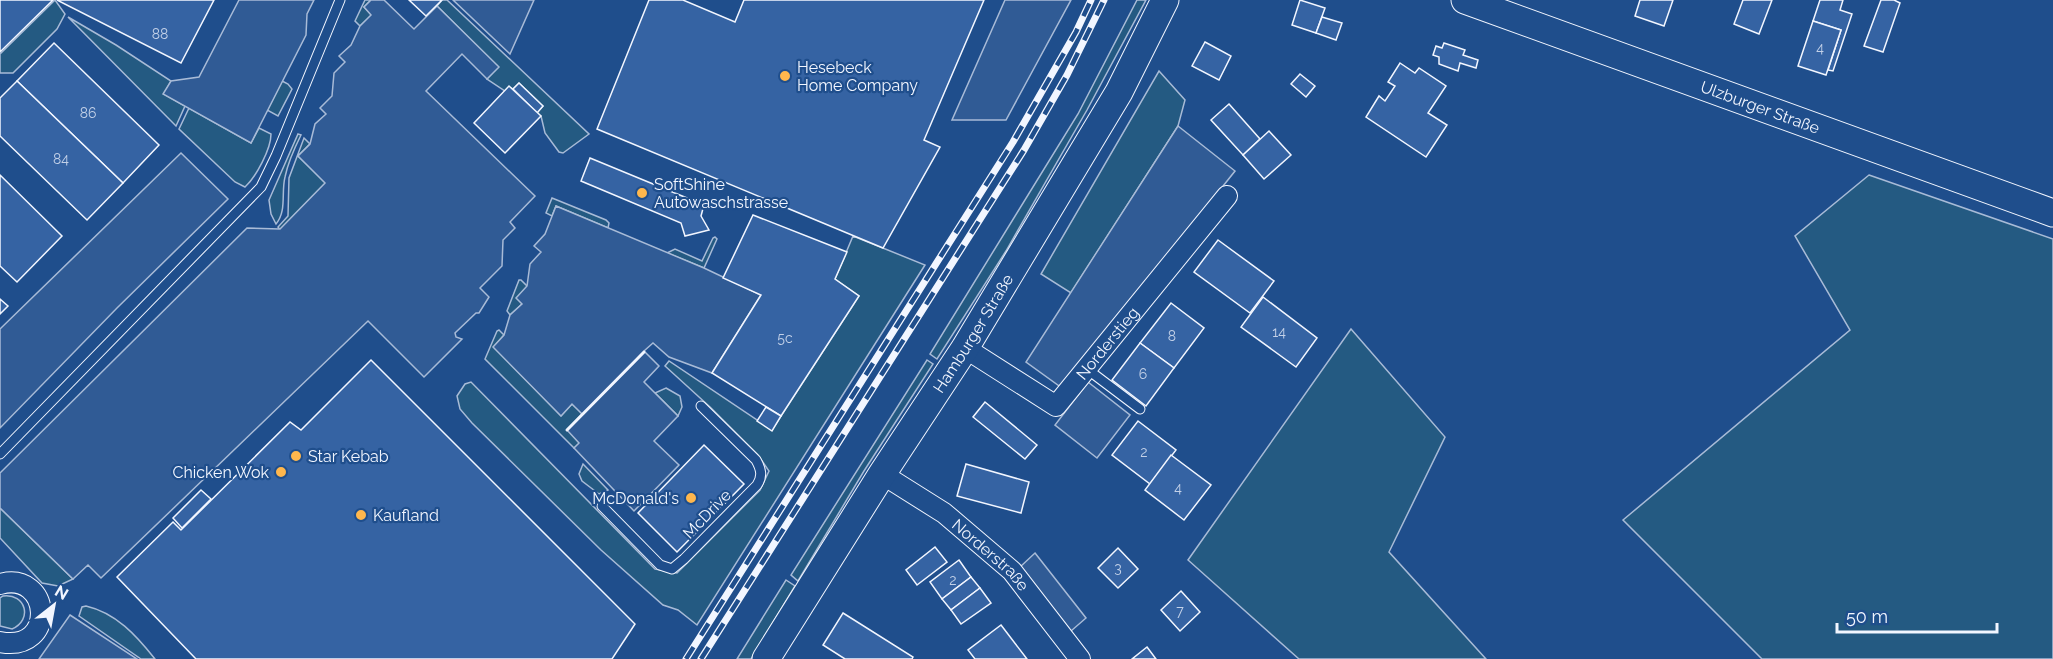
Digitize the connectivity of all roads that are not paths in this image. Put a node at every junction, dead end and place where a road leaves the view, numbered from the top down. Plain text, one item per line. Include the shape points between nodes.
1 (340, 0) edge
2 (1165, 0) edge
3 (1465, 0) edge
4 (1227, 196) dead end
5 (2053, 213) edge
6 (965, 348) junction
7 (1087, 369) junction
8 (701, 406) dead end
9 (1140, 408) dead end
10 (0, 454) edge
11 (882, 474) junction
12 (602, 506) dead end
13 (0, 584) edge
14 (0, 642) edge
15 (766, 659) edge
16 (1080, 659) edge

1 - 10 lane via 261,187
2 - 6 main road, Hamburger Straße via 1119,92
3 - 5 main road, Ulzburger Straße
4 - 7 street, Norderstieg
6 - 7 street, Norderstieg via 1056,406
6 - 11 main road, Hamburger Straße
7 - 9 lane
8 - 12 lane, McDrive via 756,460 761,478 684,559 672,569 660,566
11 - 15 main road, Hamburger Straße
11 - 16 street, Norderstraße via 944,513 1012,571
13 - 14 street via 25,586 38,598 42,613 30,637 11,644

